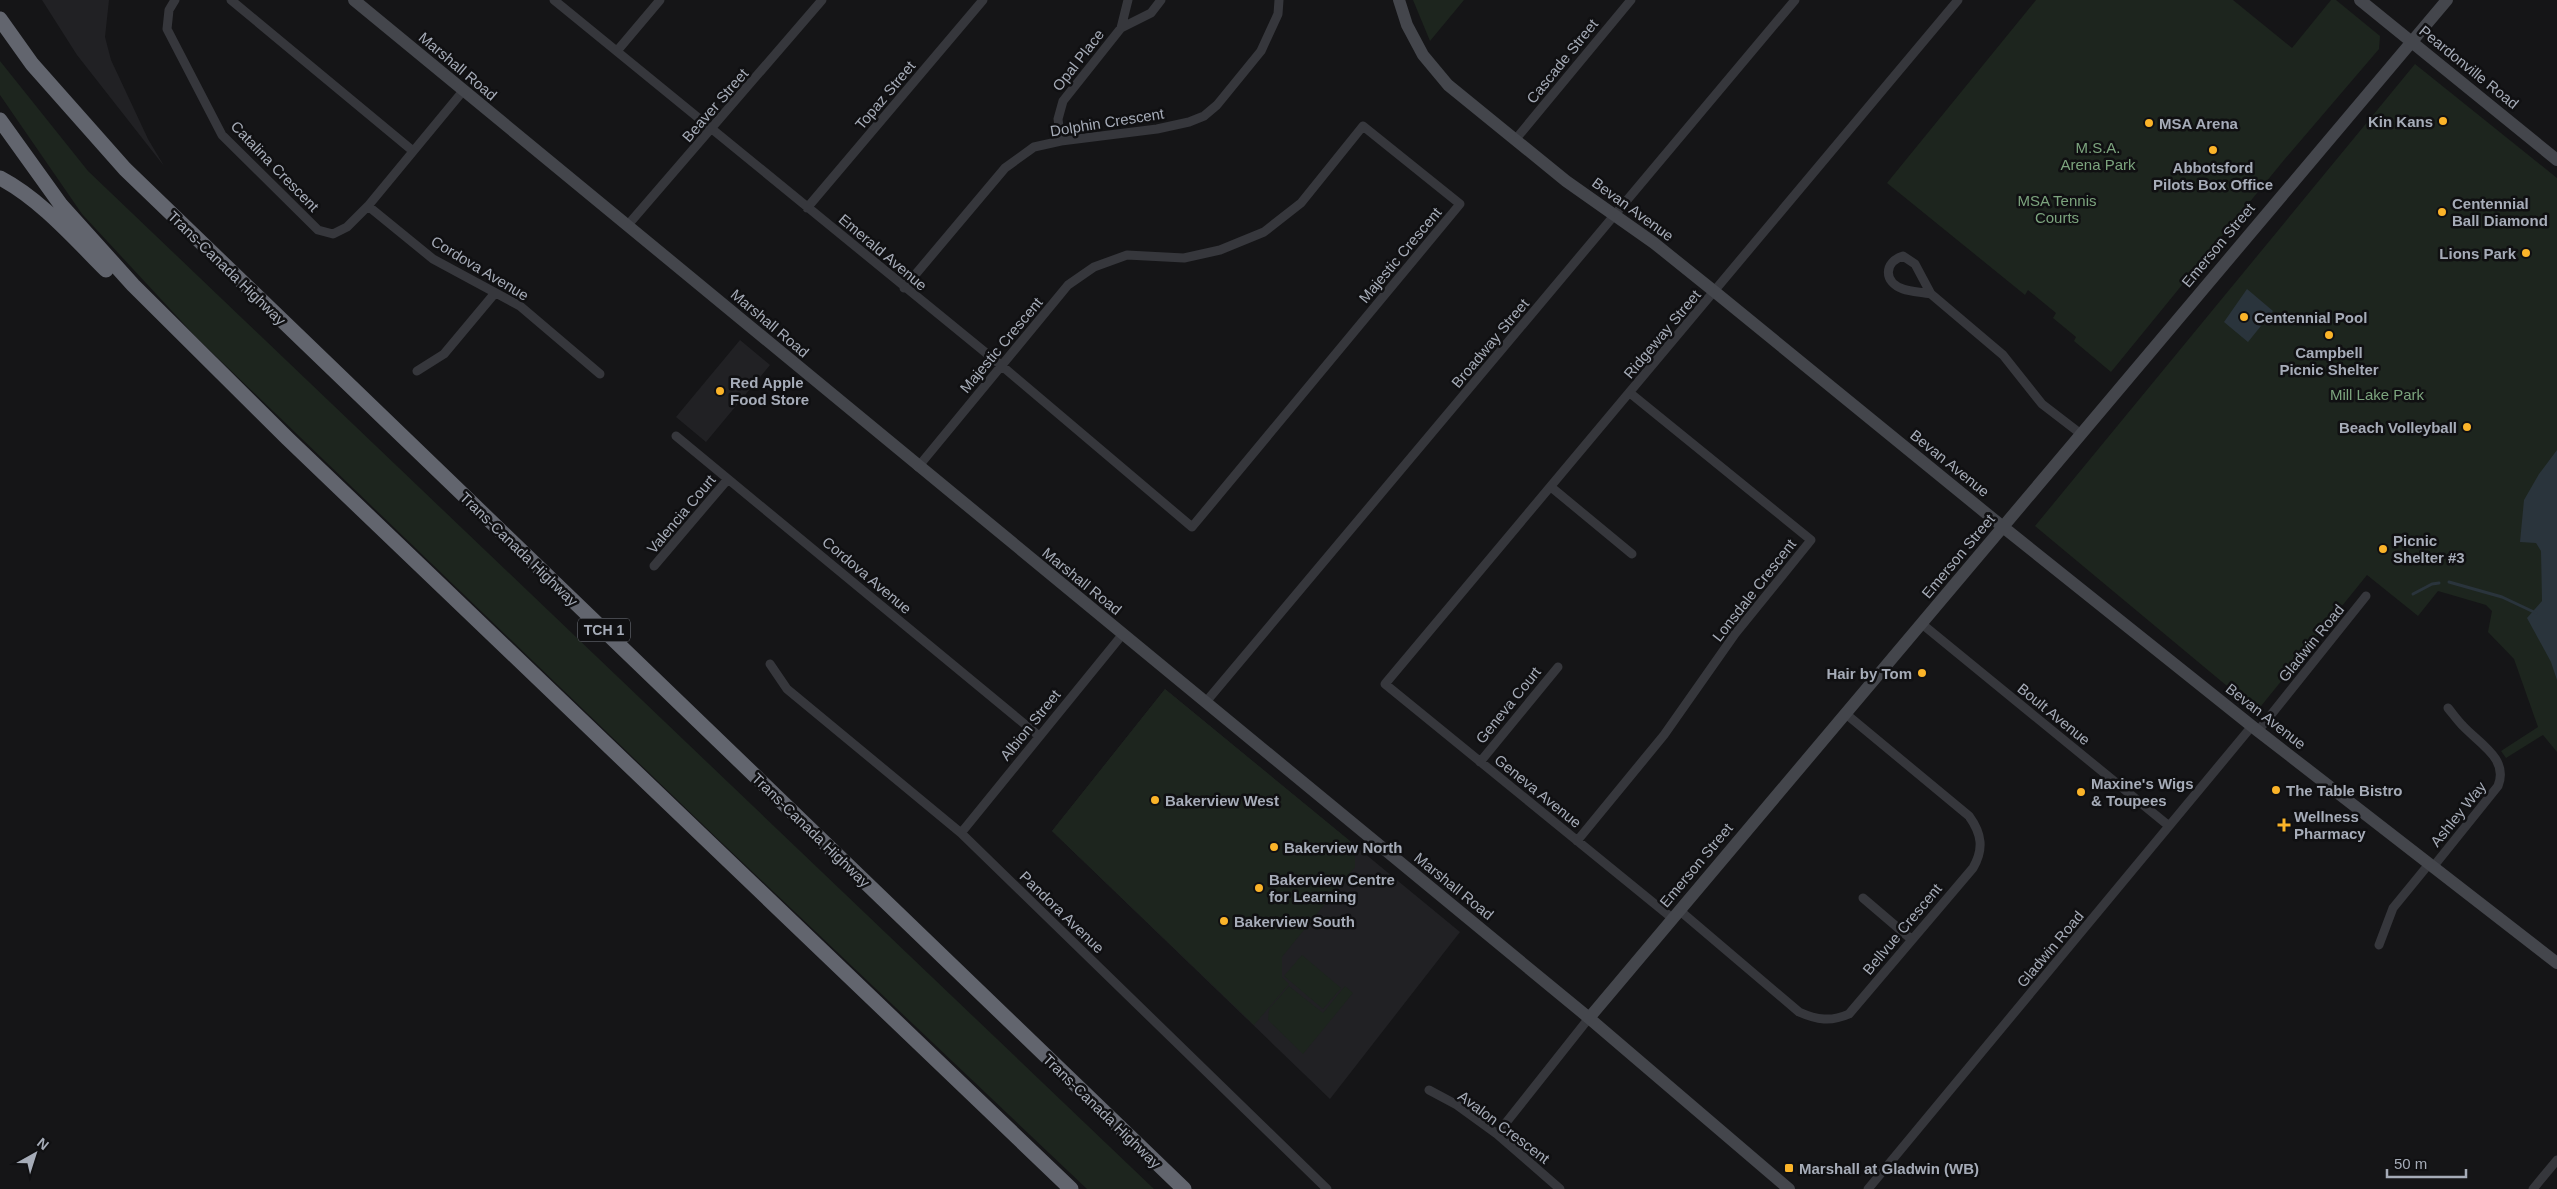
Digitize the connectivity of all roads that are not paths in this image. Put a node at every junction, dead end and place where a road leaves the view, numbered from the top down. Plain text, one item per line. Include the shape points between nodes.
1 (175, 0) edge
2 (231, 0) edge
3 (354, 0) edge
4 (554, 0) edge
5 (660, 0) edge
6 (822, 0) edge
7 (982, 0) edge
8 (1128, 0) edge
9 (1161, 0) edge
10 (1279, 0) edge
11 (1399, 0) edge
12 (1631, 0) edge
13 (1795, 0) edge
14 (1958, 0) edge
15 (2360, 0) edge
16 (2447, 0) edge
17 (0, 19) edge
18 (1121, 28) junction
19 (2410, 41) junction
20 (617, 51) junction
21 (463, 91) junction
22 (0, 120) edge
23 (712, 130) junction
24 (1515, 140) junction
25 (1061, 141) junction
26 (413, 151) junction
27 (2557, 160) edge
28 (0, 178) edge
29 (368, 206) junction
30 (808, 208) junction
31 (1615, 215) junction
32 (627, 226) junction
33 (904, 288) junction
34 (1715, 292) junction
35 (495, 293) junction
36 (1931, 294) junction
37 (1002, 366) junction
38 (417, 370) dead end
39 (600, 374) dead end
40 (1630, 394) junction
41 (2080, 434) junction
42 (676, 436) dead end
43 (287, 438) junction
44 (918, 467) junction
45 (728, 479) junction
46 (1552, 486) junction
47 (1192, 527) joint
48 (2003, 527) junction
49 (1632, 554) dead end
50 (654, 566) dead end
51 (2366, 596) dead end
52 (1922, 624) junction
53 (1122, 635) junction
54 (770, 664) dead end
55 (1558, 667) dead end
56 (1385, 684) joint
57 (1205, 703) junction
58 (2448, 708) dead end
59 (1846, 714) junction
60 (2255, 728) junction
61 (1039, 736) junction
62 (1480, 762) junction
63 (2169, 826) junction
64 (961, 833) junction
65 (1577, 840) junction
66 (2431, 866) junction
67 (1863, 898) dead end
68 (1676, 914) junction
69 (1911, 939) junction
70 (2379, 945) dead end
71 (2556, 959) edge
72 (1589, 1018) junction
73 (1429, 1090) dead end
74 (1497, 1134) junction
75 (2557, 1160) edge
76 (1071, 1189) edge
77 (1184, 1189) edge
78 (1327, 1189) edge
79 (1560, 1189) edge
80 (1789, 1189) edge
81 (1868, 1189) edge
82 (2533, 1189) edge

1 - 29 street, Catalina Crescent via 169,10 167,29 222,135 318,230 333,234 347,227
2 - 26 street
3 - 21 main road, Marshall Road
4 - 20 street, Emerald Avenue
5 - 20 street
6 - 23 street, Beaver Street
7 - 30 street, Topaz Street
8 - 18 street
9 - 18 street via 1151,13
10 - 25 street, Dolphin Crescent via 1278,14 1261,51 1217,105 1204,116 1157,129
11 - 24 main road, Bevan Avenue via 1407,25 1423,55 1448,84
12 - 24 street, Cascade Street
13 - 31 street, Broadway Street
14 - 34 street, Ridgeway Street
15 - 19 main road, Peardonville Road
16 - 19 main road, Emerson Street
17 - 77 highway, Trans-Canada Highway / TCH 1 via 32,64 125,169
18 - 25 street, Opal Place via 1063,100 1058,119
19 - 27 main road, Peardonville Road
19 - 41 main road, Emerson Street
20 - 23 street, Emerald Avenue
21 - 26 street, Catalina Crescent
21 - 32 main road, Marshall Road
22 - 43 highway via 61,205 133,285
23 - 30 street, Emerald Avenue
23 - 32 street, Beaver Street
24 - 31 main road, Bevan Avenue
25 - 33 street, Dolphin Crescent via 1034,147 1005,168
26 - 29 street, Catalina Crescent
28 - 43 highway via 69,232
29 - 35 street, Cordova Avenue via 433,259
30 - 33 street, Emerald Avenue
31 - 34 main road, Bevan Avenue
31 - 57 street, Broadway Street
32 - 44 main road, Marshall Road
33 - 37 street, Emerald Avenue
34 - 40 street, Ridgeway Street
34 - 48 main road, Bevan Avenue
35 - 38 street via 444,354
35 - 39 street, Cordova Avenue via 520,306
36 - 36 street via 1910,259 1903,256 1888,266 1887,276 1897,286
36 - 41 street via 2003,355 2042,404
37 - 44 street, Majestic Crescent
37 - 47 street, Emerald Avenue
37 - 47 street, Majestic Crescent via 1068,285 1094,267 1127,255 1184,258 1220,250 1264,232 1301,202 1363,126 1460,204
40 - 46 street, Ridgeway Street
40 - 65 street, Lonsdale Crescent via 1811,540 1735,634 1664,736
41 - 48 main road, Emerson Street
42 - 45 street, Cordova Avenue
43 - 76 highway
44 - 53 main road, Marshall Road
45 - 50 street, Valencia Court
45 - 61 street, Cordova Avenue
46 - 49 street
46 - 56 street, Ridgeway Street
48 - 52 main road, Emerson Street
48 - 60 main road, Bevan Avenue
51 - 60 street, Gladwin Road
52 - 59 main road, Emerson Street
52 - 63 street, Boult Avenue
53 - 57 main road, Marshall Road
53 - 61 street, Albion Street
54 - 64 street, Pandora Avenue via 787,689
55 - 62 street, Geneva Court
56 - 62 street, Geneva Avenue
57 - 72 main road, Marshall Road
58 - 66 street, Ashley Way via 2462,726 2492,753 2501,770 2501,778 2498,786
59 - 68 main road, Emerson Street
59 - 69 street, Bellvue Crescent via 1970,816 1978,828 1980,856 1973,868
60 - 63 street, Gladwin Road
60 - 66 main road, Bevan Avenue
61 - 64 street, Albion Street
62 - 65 street, Geneva Avenue
63 - 81 street, Gladwin Road
64 - 78 street, Pandora Avenue
65 - 68 street, Geneva Avenue
66 - 70 street via 2393,908
66 - 71 main road, Bevan Avenue
67 - 69 street
68 - 69 street, Bellvue Crescent via 1799,1012 1814,1019 1833,1019 1849,1014
68 - 72 main road, Emerson Street
72 - 74 street, Emerson Street
72 - 80 main road, Marshall Road
73 - 74 street, Avalon Crescent via 1457,1105
74 - 79 street, Avalon Crescent
75 - 82 street

